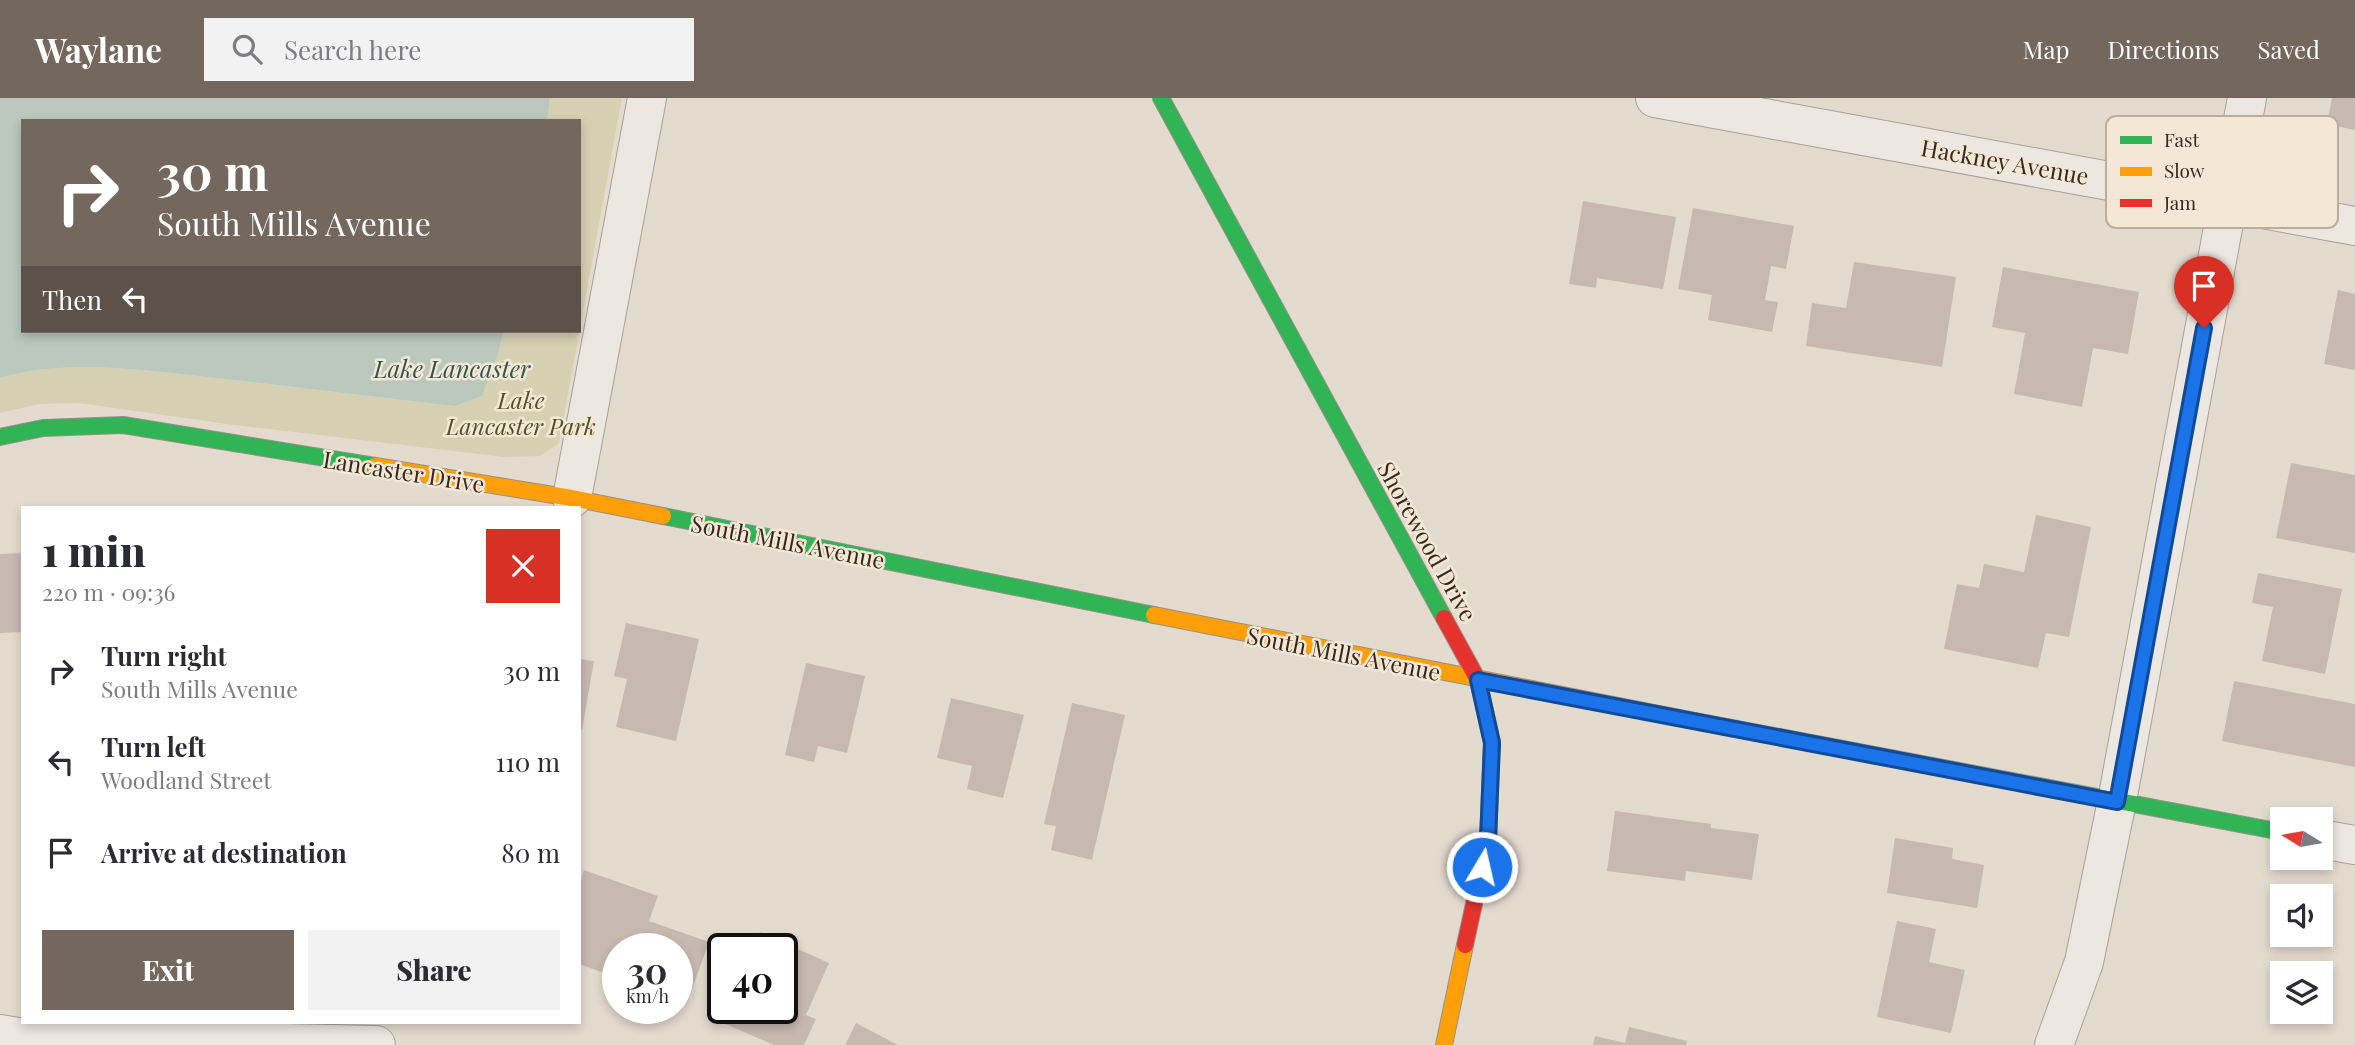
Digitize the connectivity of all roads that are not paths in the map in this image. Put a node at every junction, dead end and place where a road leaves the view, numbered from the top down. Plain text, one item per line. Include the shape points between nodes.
1 (646, 98) edge
2 (1161, 98) edge
3 (1656, 98) edge
4 (2248, 98) edge
5 (2245, 116) edge
6 (2106, 179) edge
7 (2223, 228) edge
8 (0, 436) edge
9 (572, 498) junction
10 (1478, 680) junction
11 (2117, 802) junction
12 (2270, 830) edge
13 (2333, 841) edge
14 (2355, 845) edge
15 (0, 1034) edge
16 (376, 1045) edge
17 (1444, 1045) edge
18 (2054, 1045) edge

1 - 9 street
2 - 10 street, Shorewood Drive
3 - 6 street, Hackney Avenue
4 - 5 street
7 - 11 street
8 - 9 street, Lancaster Drive via 43,428 123,425
9 - 10 street, South Mills Avenue
10 - 11 street, South Mills Avenue
10 - 17 street, Shorewood Drive via 1492,743 1488,840
11 - 12 street, South Mills Avenue
11 - 18 street via 2084,962
13 - 14 street
15 - 16 street

